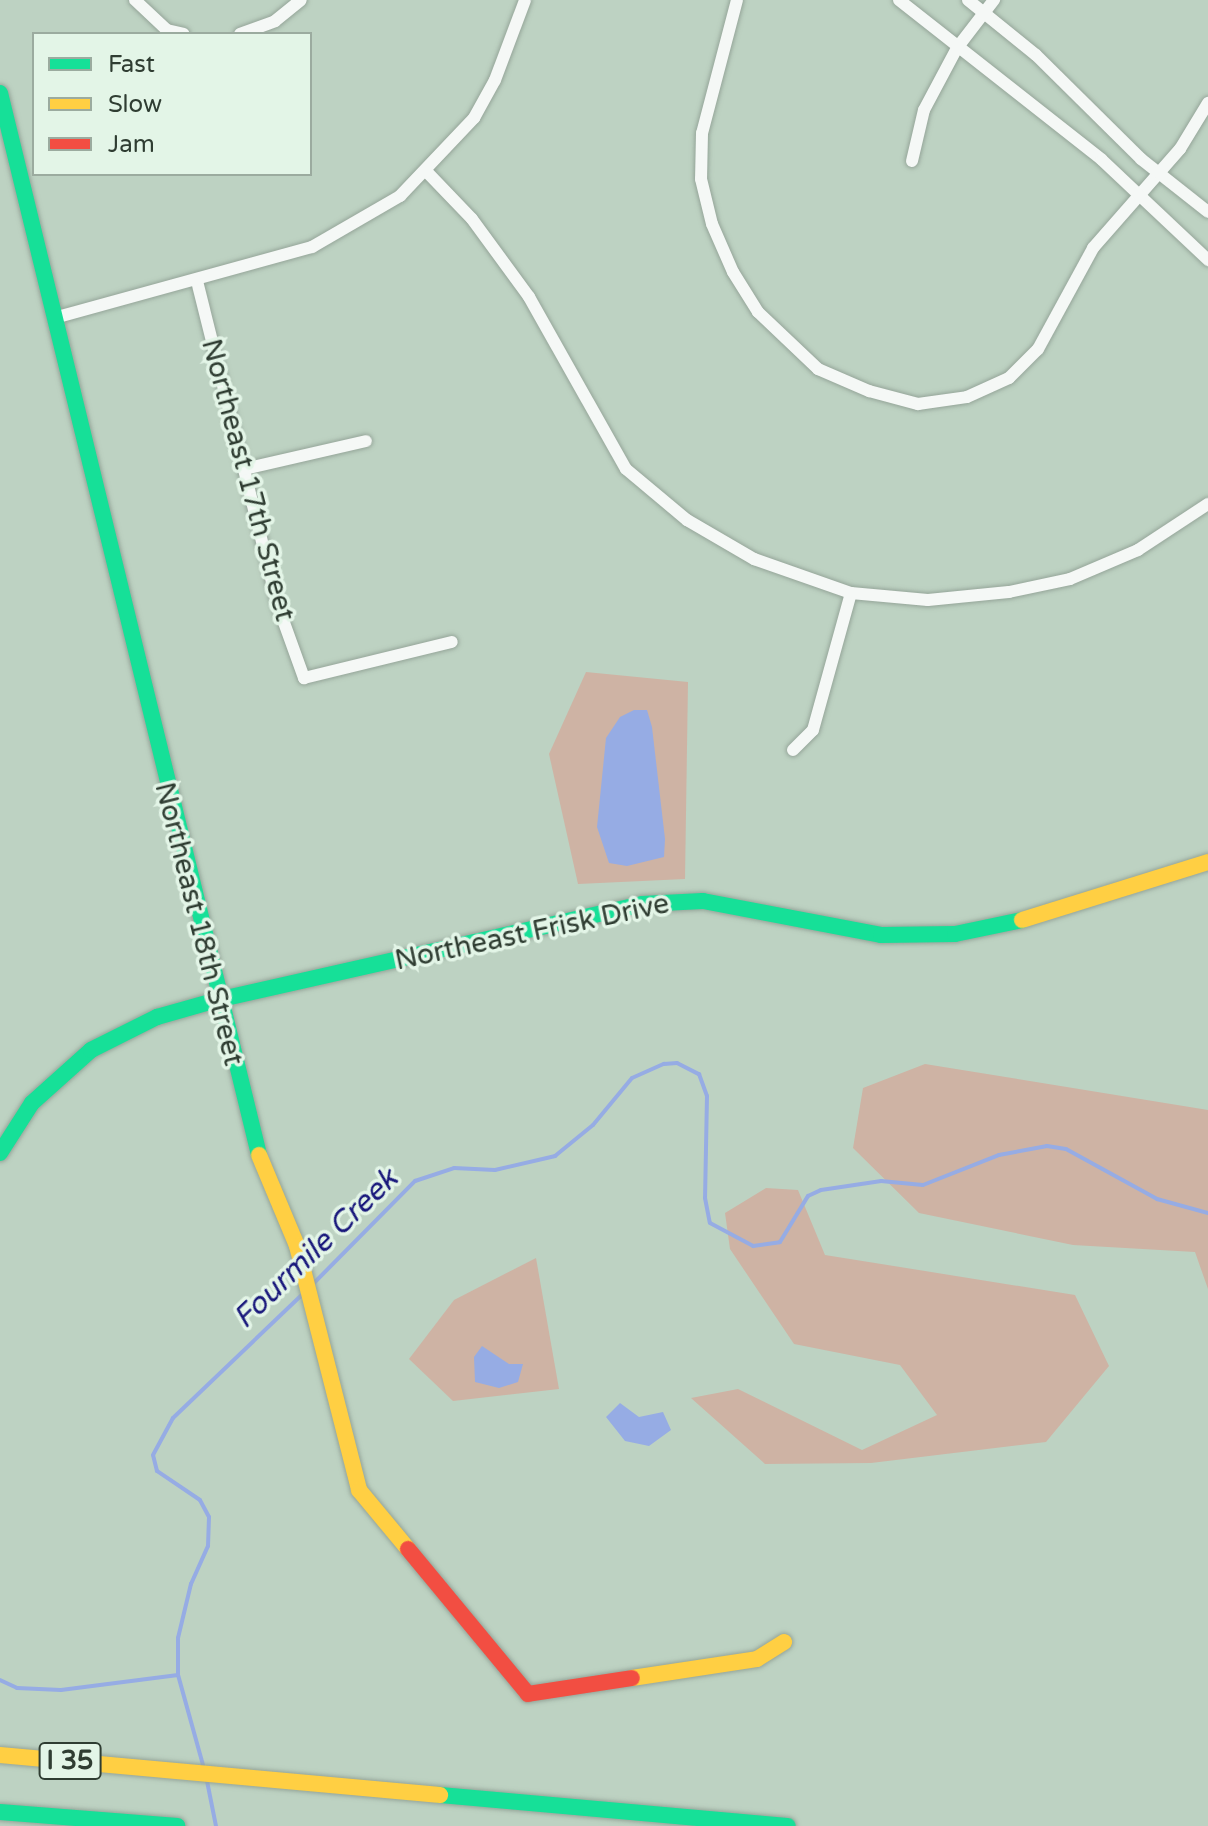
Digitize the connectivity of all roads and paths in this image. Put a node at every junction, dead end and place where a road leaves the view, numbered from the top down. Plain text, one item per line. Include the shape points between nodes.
1 (135, 0) edge
2 (301, 0) edge
3 (525, 0) edge
4 (737, 0) edge
5 (899, 0) edge
6 (968, 0) edge
7 (994, 0) edge
8 (984, 13) junction
9 (176, 32) edge
10 (245, 32) edge
11 (957, 48) junction
12 (0, 93) edge
13 (1208, 103) edge
14 (912, 161) dead end
15 (426, 171) junction
16 (1157, 172) junction
17 (1139, 194) junction
18 (1208, 212) edge
19 (1208, 260) edge
20 (197, 281) junction
21 (54, 318) junction
22 (366, 441) dead end
23 (244, 469) junction
24 (1208, 504) edge
25 (851, 593) junction
26 (452, 642) dead end
27 (793, 750) dead end
28 (1208, 862) edge
29 (217, 1000) junction
30 (0, 1153) edge
31 (784, 1642) dead end
32 (0, 1755) edge
33 (0, 1812) edge
34 (177, 1826) edge
35 (788, 1826) edge

1 - 9 street
2 - 10 street via 275,21
3 - 15 street via 516,33 474,118
4 - 17 street via 702,133 701,179 712,224 758,312 818,369 918,404 967,397 1009,378 1038,349 1093,248
5 - 11 street
6 - 8 street
7 - 8 street
8 - 11 street
8 - 16 street via 1036,55
11 - 14 street via 924,110
11 - 17 street via 989,67
12 - 21 main road, Northeast 18th Street
13 - 16 street via 1180,149
15 - 20 street via 400,196 312,247
15 - 25 street via 472,219 529,297 626,469 687,520 754,559
16 - 17 street
16 - 18 street
17 - 19 street
20 - 21 street
20 - 23 street, Northeast 17th Street
21 - 29 main road, Northeast 18th Street
22 - 23 street
23 - 26 street, Northeast 17th Street via 277,603 304,678
24 - 25 street via 1138,550 1070,579 928,600
25 - 27 street via 813,730
28 - 29 main road, Northeast Frisk Drive via 1008,924 944,935 881,935 703,901 642,904
29 - 30 main road, Northeast Frisk Drive via 137,1025 91,1050 32,1103
29 - 31 main road, Northeast 18th Street via 252,1138 297,1246 359,1490 528,1694 757,1659
32 - 35 main road, I 35
33 - 34 main road, I 35

